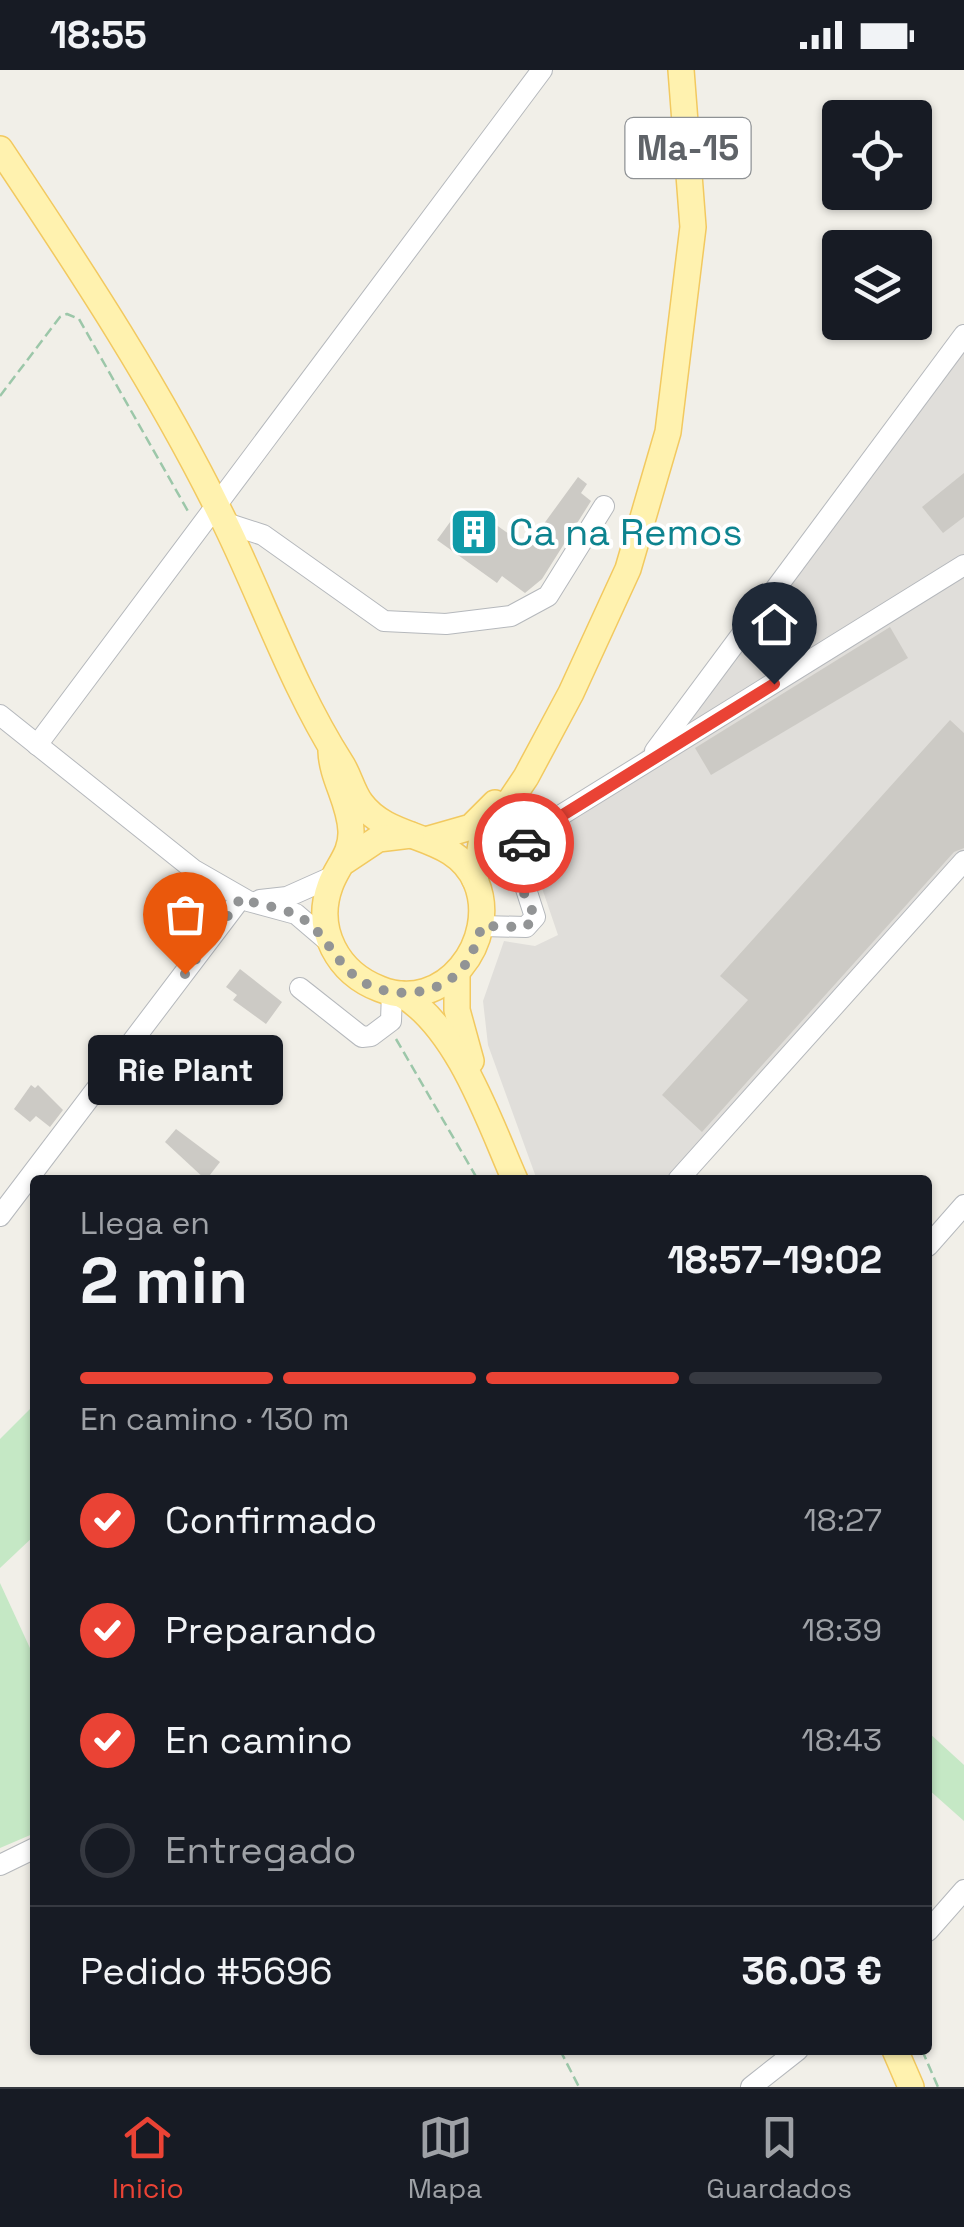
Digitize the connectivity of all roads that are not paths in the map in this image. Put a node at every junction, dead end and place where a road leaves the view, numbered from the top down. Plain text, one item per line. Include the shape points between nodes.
1 (542, 70) edge
2 (681, 70) edge
3 (0, 148) edge
4 (964, 336) edge
5 (604, 506) dead end
6 (222, 516) junction
7 (964, 565) edge
8 (0, 715) edge
9 (37, 745) junction
10 (331, 751) junction
11 (532, 762) junction
12 (647, 762) junction
13 (420, 837) junction
14 (964, 861) edge
15 (340, 868) junction
16 (475, 880) junction
17 (245, 899) junction
18 (482, 926) junction
19 (330, 942) junction
20 (457, 973) junction
21 (300, 988) dead end
22 (397, 993) junction
23 (482, 1105) junction
24 (32, 1175) edge
25 (513, 1175) edge
26 (682, 1175) edge
27 (30, 1177) edge
28 (964, 1205) edge
29 (0, 1216) edge
30 (932, 1241) edge
31 (30, 1850) edge
32 (0, 1865) edge
33 (964, 1890) edge
34 (932, 1926) edge
35 (793, 2055) edge
36 (897, 2055) edge
37 (764, 2083) edge
38 (911, 2087) edge

1 - 6 street
2 - 11 main road, Ma-15 via 692,226 668,432 628,569
3 - 6 main road via 94,290
4 - 12 street
5 - 6 street via 548,596 511,616 446,624 384,621 263,534
6 - 9 street via 199,532
6 - 10 main road
7 - 12 street
8 - 9 street
9 - 17 street via 194,870
10 - 13 main road via 361,803 380,821
10 - 15 main road via 349,808 351,834
11 - 13 main road, Ma-15 via 480,820 457,833
11 - 16 main road, Ma-15 via 481,844
12 - 18 street via 520,846 517,873 535,917 526,927
13 - 15 main road, Ma-15 via 378,839
13 - 16 main road via 460,859
14 - 26 street
15 - 17 street via 287,898
15 - 19 main road via 325,920
16 - 18 main road, Ma-15
17 - 19 street via 296,914
17 - 24 street
18 - 20 main road
19 - 22 main road via 357,978
20 - 22 main road via 432,989
20 - 23 main road via 458,1021
21 - 22 street via 362,1037 391,1021
22 - 23 main road via 423,1007 440,1028
23 - 25 main road
27 - 29 street
28 - 30 street
31 - 32 street
33 - 34 street
35 - 37 street
36 - 38 main road

